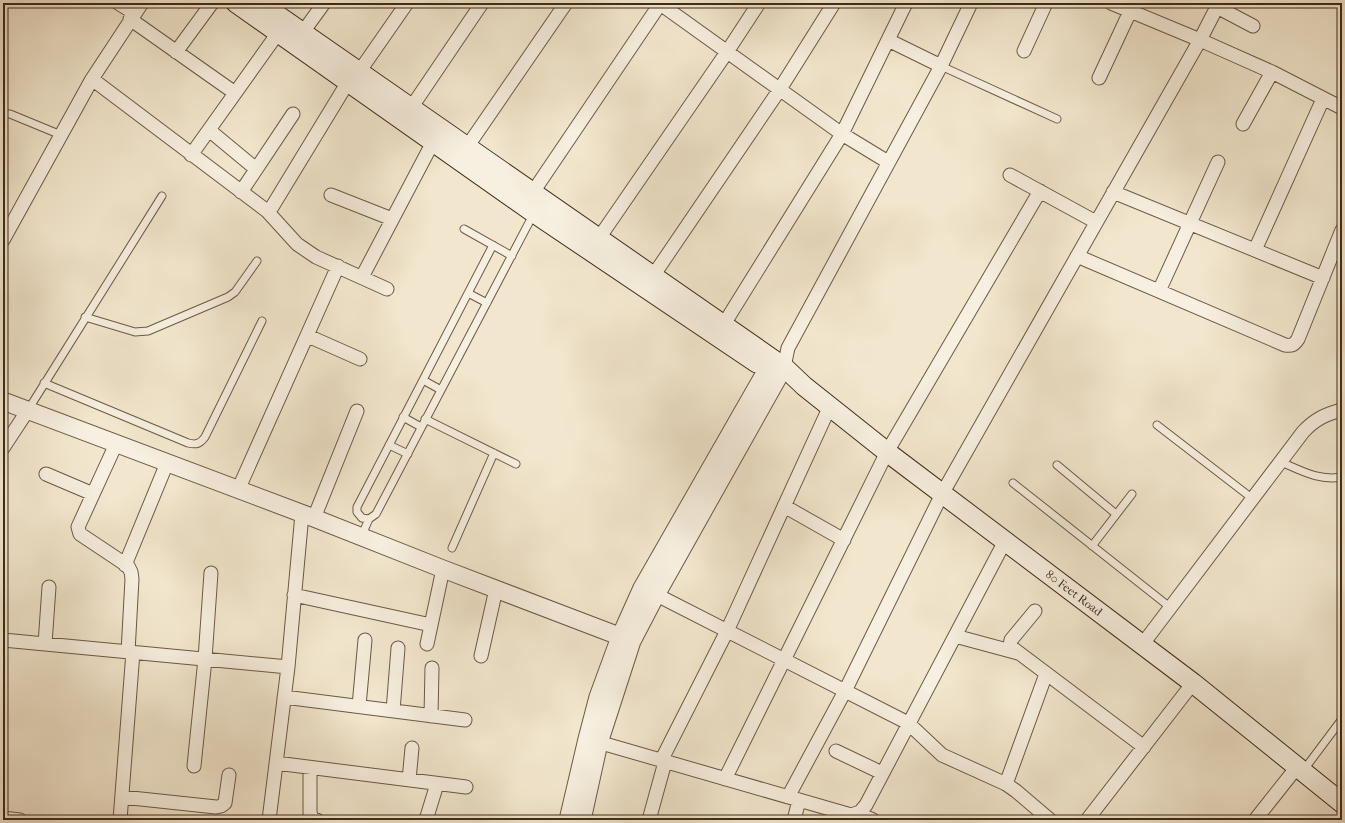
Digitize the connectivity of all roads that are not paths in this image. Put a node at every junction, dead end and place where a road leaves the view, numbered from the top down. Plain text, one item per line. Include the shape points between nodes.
1 (118, 3) edge
2 (212, 3) edge
3 (236, 3) edge
4 (260, 3) edge
5 (324, 3) edge
6 (407, 3) edge
7 (482, 3) edge
8 (566, 3) edge
9 (659, 3) edge
10 (759, 3) edge
11 (834, 3) edge
12 (906, 3) edge
13 (971, 3) edge
14 (1046, 3) edge
15 (1111, 3) edge
16 (1218, 5) edge
17 (1132, 7) edge
18 (135, 12) edge
19 (1253, 26) dead end
20 (283, 27) junction
21 (303, 32) junction
22 (888, 40) junction
23 (1200, 40) junction
24 (1024, 51) dead end
25 (176, 52) junction
26 (727, 52) junction
27 (941, 66) junction
28 (1272, 72) junction
29 (354, 77) junction
30 (1099, 78) dead end
31 (92, 79) junction
32 (780, 89) junction
33 (235, 93) junction
34 (1323, 99) junction
35 (411, 108) junction
36 (1342, 108) edge
37 (3, 114) edge
38 (293, 114) dead end
39 (1057, 119) dead end
40 (1243, 124) dead end
41 (209, 130) junction
42 (842, 134) junction
43 (61, 135) junction
44 (433, 142) junction
45 (467, 147) junction
46 (191, 155) junction
47 (888, 162) junction
48 (1218, 162) dead end
49 (256, 169) junction
50 (1010, 174) dead end
51 (1040, 191) junction
52 (241, 192) junction
53 (533, 192) junction
54 (1113, 192) junction
55 (331, 195) dead end
56 (162, 196) dead end
57 (267, 211) junction
58 (534, 213) junction
59 (392, 219) junction
60 (1096, 222) junction
61 (1189, 223) junction
62 (464, 229) dead end
63 (1342, 230) edge
64 (599, 238) junction
65 (3, 240) edge
66 (493, 245) junction
67 (1255, 250) junction
68 (512, 256) junction
69 (1077, 256) junction
70 (257, 261) dead end
71 (338, 266) junction
72 (653, 276) junction
73 (362, 277) junction
74 (1323, 278) junction
75 (386, 289) dead end
76 (1158, 291) junction
77 (468, 293) junction
78 (487, 303) junction
79 (85, 317) junction
80 (262, 321) dead end
81 (724, 324) junction
82 (308, 336) junction
83 (360, 359) dead end
84 (776, 368) junction
85 (422, 380) junction
86 (44, 383) junction
87 (441, 390) junction
88 (3, 401) edge
89 (830, 406) junction
90 (28, 410) junction
91 (1342, 410) edge
92 (357, 411) dead end
93 (403, 417) junction
94 (425, 420) junction
95 (1157, 425) dead end
96 (421, 427) junction
97 (116, 444) junction
98 (389, 444) junction
99 (3, 448) edge
100 (887, 452) junction
101 (494, 453) junction
102 (408, 454) junction
103 (1281, 462) junction
104 (167, 463) junction
105 (516, 464) dead end
106 (1057, 465) dead end
107 (46, 474) dead end
108 (1342, 477) edge
109 (1013, 483) dead end
110 (238, 490) junction
111 (92, 494) junction
112 (942, 494) junction
113 (1132, 494) dead end
114 (1253, 498) junction
115 (784, 506) junction
116 (1116, 514) junction
117 (308, 516) junction
118 (369, 519) junction
119 (361, 537) junction
120 (844, 540) junction
121 (1005, 541) junction
122 (1092, 546) junction
123 (452, 548) dead end
124 (126, 564) junction
125 (443, 570) junction
126 (211, 573) dead end
127 (49, 587) dead end
128 (496, 589) junction
129 (649, 591) junction
130 (294, 595) junction
131 (1171, 608) junction
132 (1035, 611) dead end
133 (431, 625) junction
134 (727, 631) junction
135 (955, 636) junction
136 (626, 639) junction
137 (3, 640) edge
138 (366, 640) dead end
139 (45, 644) junction
140 (427, 644) dead end
141 (1142, 644) junction
142 (398, 648) dead end
143 (130, 652) junction
144 (1018, 653) junction
145 (481, 656) dead end
146 (205, 659) junction
147 (784, 660) junction
148 (288, 667) junction
149 (432, 668) dead end
150 (1046, 674) junction
151 (1193, 683) junction
152 (845, 691) junction
153 (284, 697) junction
154 (359, 706) junction
155 (393, 711) junction
156 (431, 716) junction
157 (1342, 719) edge
158 (465, 720) dead end
159 (908, 723) junction
160 (593, 741) junction
161 (1144, 747) junction
162 (412, 748) dead end
163 (836, 751) dead end
164 (663, 761) junction
165 (276, 763) junction
166 (194, 766) dead end
167 (310, 768) junction
168 (1300, 769) junction
169 (882, 773) junction
170 (229, 775) dead end
171 (724, 779) junction
172 (409, 780) junction
173 (437, 784) junction
174 (1006, 784) junction
175 (466, 787) dead end
176 (122, 797) junction
177 (794, 799) junction
178 (1342, 803) edge
179 (860, 812) junction
180 (3, 818) edge
181 (20, 820) edge
182 (120, 820) edge
183 (269, 820) edge
184 (316, 820) edge
185 (426, 820) edge
186 (568, 820) edge
187 (582, 820) edge
188 (649, 820) edge
189 (794, 820) edge
190 (874, 820) edge
191 (1050, 820) edge
192 (1087, 820) edge
193 (1254, 820) edge

1 - 18 street
2 - 25 street
3 - 20 main road
4 - 20 main road
5 - 21 street
6 - 29 street
7 - 35 street
8 - 45 street
9 - 26 street
9 - 53 street
10 - 26 street
11 - 32 street
12 - 22 street
13 - 27 street
14 - 24 street
15 - 17 street
16 - 19 street
16 - 23 street
17 - 23 street
17 - 30 street
18 - 25 street
18 - 31 street
20 - 21 main road
20 - 29 main road
20 - 33 street
21 - 29 main road
22 - 27 street
22 - 42 street
23 - 28 street
23 - 54 street
25 - 33 street
26 - 32 street
26 - 64 street
27 - 39 lane
27 - 47 street
28 - 34 street
28 - 40 street
29 - 35 main road
29 - 44 main road
29 - 57 street via 272,207
31 - 43 street
31 - 46 street
32 - 42 street
32 - 72 street
33 - 41 street
34 - 36 street
34 - 67 street
35 - 45 main road
37 - 43 lane via 10,114
38 - 49 street
41 - 46 street
41 - 49 street
42 - 47 street
42 - 81 street
43 - 65 street
44 - 58 main road
44 - 59 street
45 - 53 main road
46 - 52 street
47 - 84 street
48 - 61 street
49 - 52 street
50 - 51 street
51 - 60 street
51 - 100 street
52 - 57 street
53 - 64 main road
54 - 60 street
54 - 61 street
55 - 59 street
56 - 79 lane
57 - 71 street via 297,244
58 - 68 lane
58 - 84 main road
59 - 73 street
60 - 69 street
61 - 67 street
61 - 76 street
62 - 66 lane
63 - 74 street
64 - 72 main road
66 - 68 lane
66 - 77 lane
67 - 74 street
68 - 78 lane
69 - 76 street
69 - 112 street
70 - 79 lane via 235,292 148,331 135,332
71 - 73 street
71 - 82 street
72 - 81 main road
73 - 75 street
74 - 76 street via 1298,339 1291,345 1285,345
77 - 78 lane
77 - 85 lane
78 - 87 lane
79 - 86 lane
80 - 86 lane via 205,437 195,445
81 - 84 main road
82 - 83 street
82 - 110 street
84 - 89 main road, 80 Feet Road
84 - 129 street
85 - 87 lane
85 - 93 lane
86 - 90 lane
87 - 94 lane
88 - 90 street
89 - 100 main road, 80 Feet Road
89 - 115 street
90 - 97 street
90 - 99 street
91 - 103 street via 1312,422
92 - 117 street
93 - 96 lane
93 - 98 lane
94 - 96 lane
94 - 101 lane
95 - 114 lane
96 - 102 lane
97 - 104 street
97 - 111 street
98 - 102 lane
98 - 118 lane via 357,507 357,512 362,518
100 - 112 main road, 80 Feet Road
100 - 120 street
101 - 105 lane
101 - 123 lane
102 - 118 lane via 376,514
103 - 108 lane via 1316,477
103 - 114 street
104 - 110 street
104 - 124 street
106 - 116 lane
107 - 111 street
109 - 122 lane
110 - 117 street
111 - 124 street via 80,521 80,534
112 - 121 main road, 80 Feet Road
112 - 152 street
113 - 116 lane
114 - 131 street
115 - 120 street
115 - 134 street
116 - 122 lane
117 - 119 street
117 - 130 street
118 - 119 lane
119 - 125 street
120 - 147 street
121 - 135 street
121 - 141 main road, 80 Feet Road
122 - 131 lane
124 - 143 street via 132,572
125 - 128 street
125 - 133 street
126 - 146 street
127 - 139 street
128 - 136 street
128 - 145 street
129 - 134 street
129 - 136 street
130 - 133 street
130 - 148 street
131 - 141 street
132 - 144 street via 1011,640 1010,646
133 - 140 street
134 - 147 street
134 - 164 street
135 - 144 street
135 - 159 street
136 - 160 street via 598,697
137 - 139 street
138 - 154 street
139 - 143 street
141 - 151 main road, 80 Feet Road
142 - 155 street
143 - 146 street
143 - 176 street
144 - 150 street
146 - 148 street
146 - 166 street
147 - 152 street
147 - 171 street
148 - 153 street
149 - 156 street
150 - 161 street
150 - 174 street
151 - 161 street
151 - 168 main road, 80 Feet Road
152 - 159 street
152 - 177 street
153 - 154 street
153 - 165 street
154 - 155 street
155 - 156 street
156 - 158 street
157 - 168 lane
159 - 169 street
159 - 174 street via 942,755
160 - 164 street
160 - 186 street
160 - 187 street
161 - 192 street
162 - 172 street
163 - 169 street
164 - 171 street
164 - 188 street
165 - 167 street
165 - 183 street
167 - 172 street
167 - 184 street via 310,813
168 - 178 main road, 80 Feet Road
168 - 193 street
169 - 179 street
170 - 176 street via 225,803 221,806
171 - 177 street
172 - 173 street
173 - 175 street
173 - 185 street
174 - 191 street
176 - 182 street
177 - 179 street via 851,815
177 - 189 street
179 - 190 street
180 - 181 street

